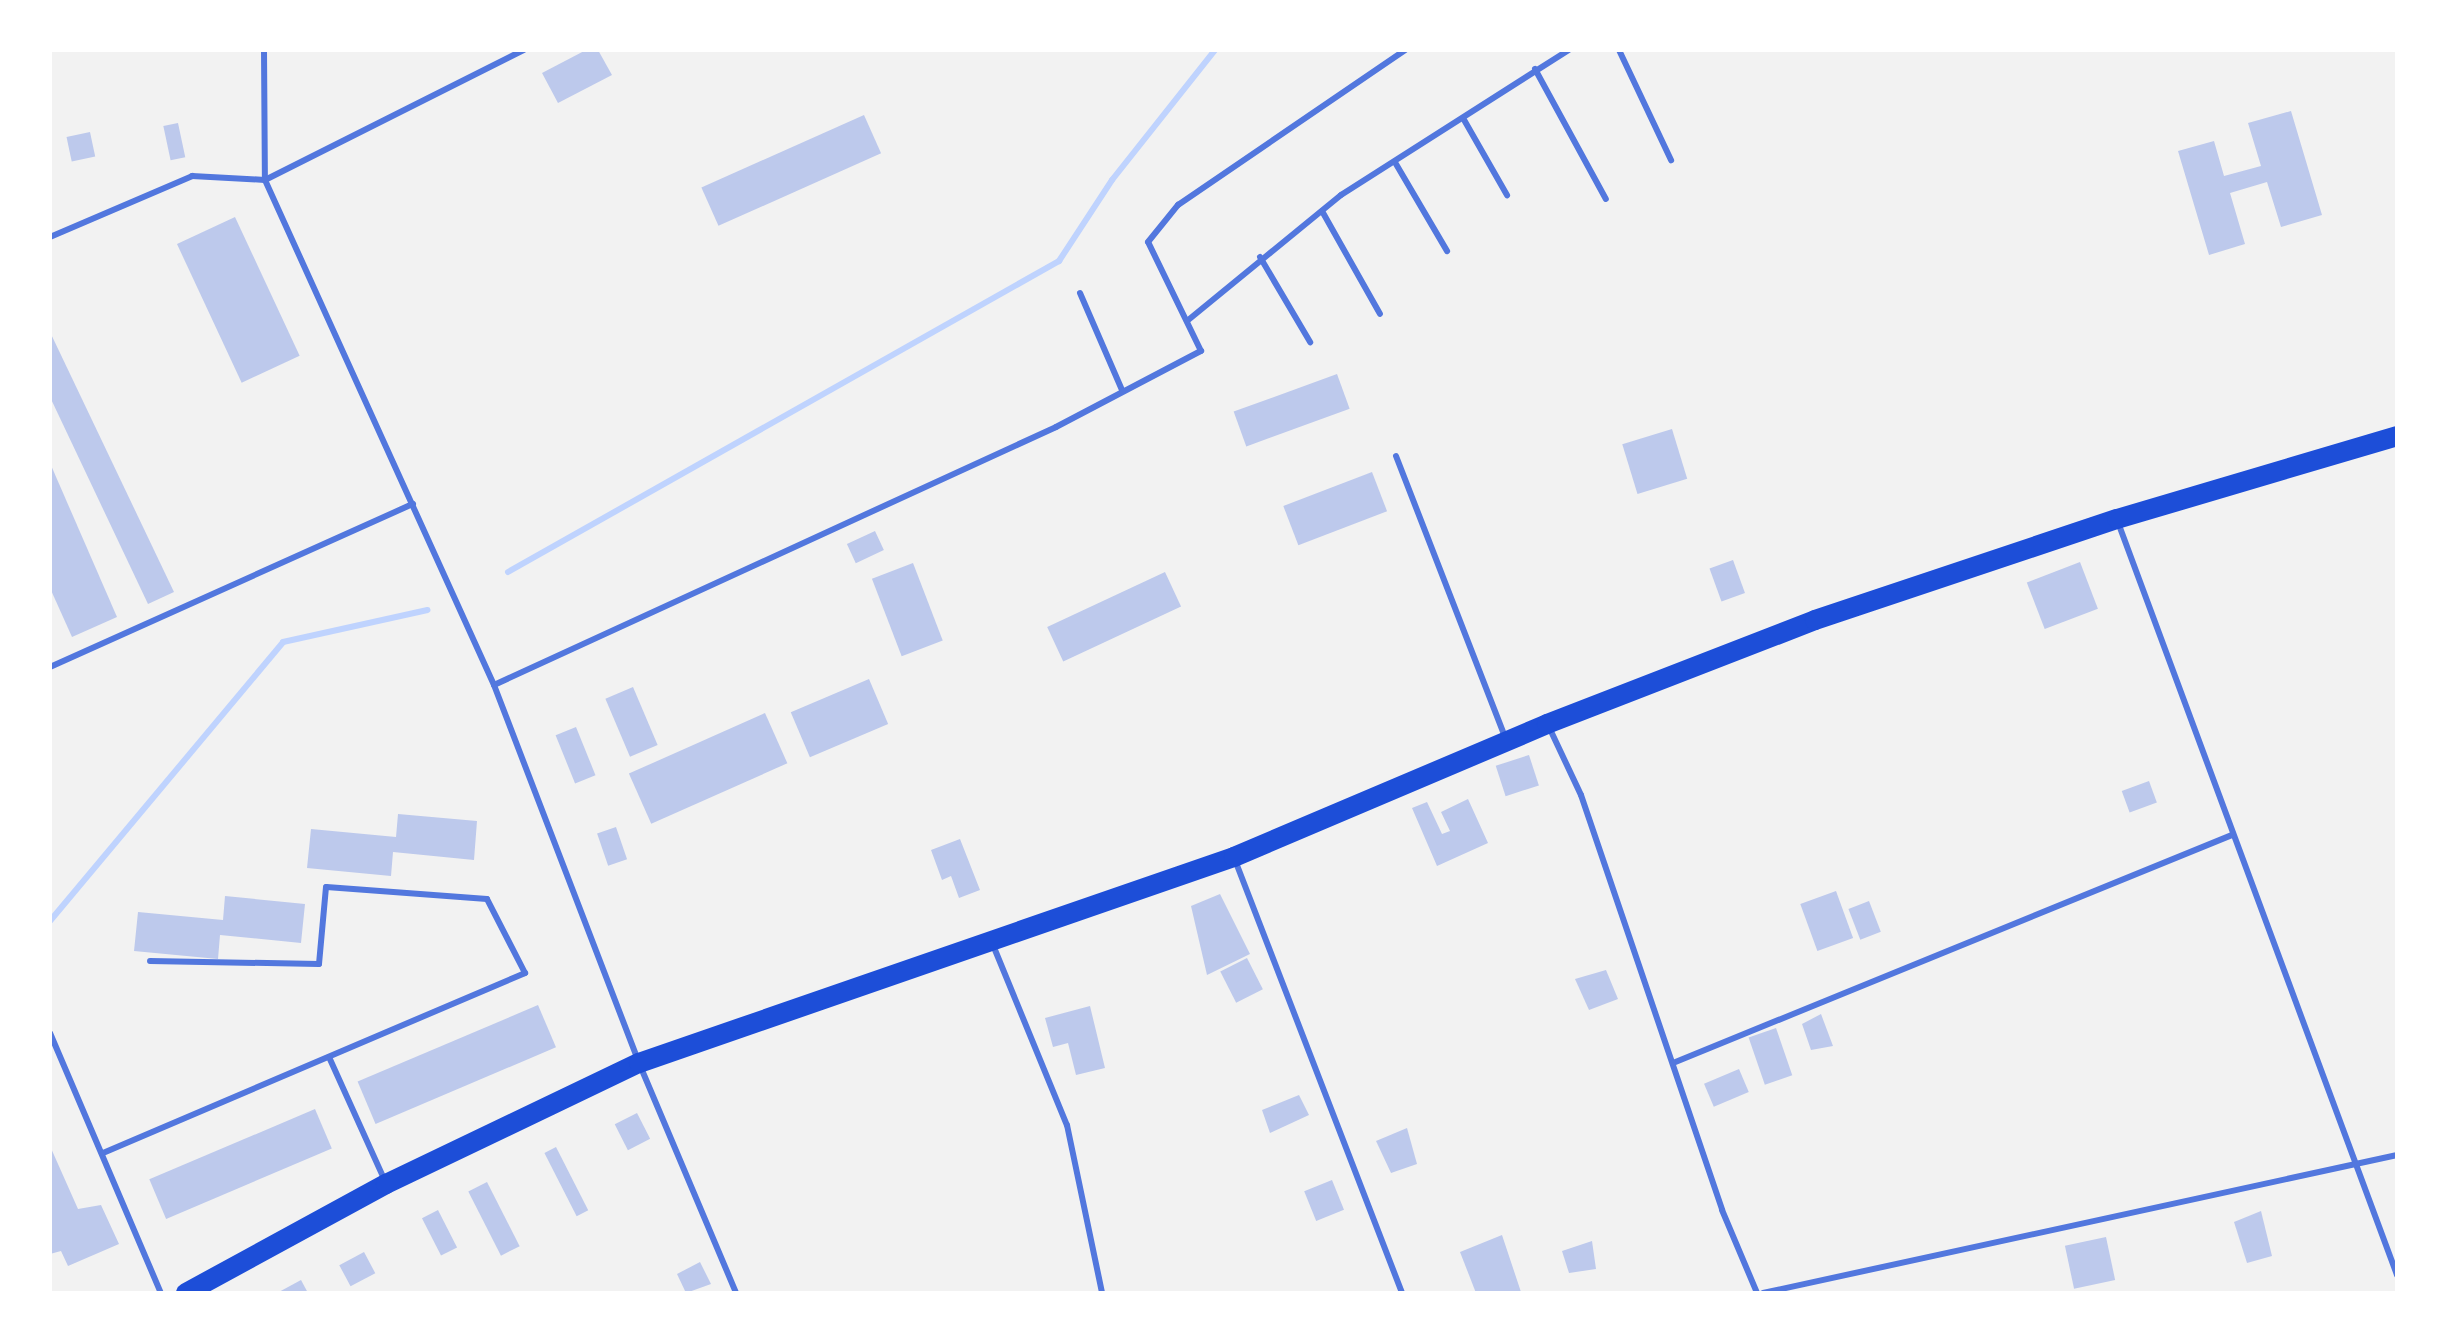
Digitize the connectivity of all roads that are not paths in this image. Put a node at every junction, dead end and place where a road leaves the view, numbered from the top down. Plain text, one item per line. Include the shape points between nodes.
1 (264, 50) edge
2 (524, 50) edge
3 (1405, 50) edge
4 (1569, 50) edge
5 (1619, 50) edge
6 (1535, 69) junction
7 (1463, 118) junction
8 (1670, 160) dead end
9 (1396, 164) junction
10 (265, 180) junction
11 (1507, 195) dead end
12 (1606, 199) dead end
13 (1322, 210) junction
14 (50, 237) edge
15 (1447, 251) dead end
16 (1260, 256) junction
17 (1080, 293) dead end
18 (1380, 314) dead end
19 (1187, 321) junction
20 (1310, 342) dead end
21 (1122, 390) junction
22 (2397, 436) edge
23 (1396, 456) dead end
24 (413, 504) junction
25 (2117, 519) junction
26 (50, 666) edge
27 (494, 685) junction
28 (1547, 724) junction
29 (1507, 741) junction
30 (2232, 834) junction
31 (1234, 856) junction
32 (992, 944) junction
33 (150, 960) dead end
34 (50, 1033) edge
35 (329, 1057) junction
36 (1673, 1062) junction
37 (639, 1063) junction
38 (103, 1153) junction
39 (2397, 1155) edge
40 (2352, 1164) junction
41 (386, 1184) junction
42 (2397, 1276) edge
43 (160, 1293) edge
44 (186, 1293) edge
45 (736, 1293) edge
46 (1102, 1293) edge
47 (1402, 1293) edge
48 (1760, 1293) edge

1 - 10 lane
2 - 10 lane
3 - 19 lane via 1168,217 1148,242
4 - 6 lane
5 - 8 lane
6 - 7 lane
6 - 12 lane
7 - 9 lane
7 - 11 lane
9 - 13 lane
9 - 15 lane
10 - 14 lane via 192,176
10 - 24 lane
13 - 16 lane
13 - 18 lane
16 - 19 lane
16 - 20 lane
17 - 21 lane
19 - 21 lane via 1201,351
21 - 27 lane
22 - 25 main road
23 - 29 lane
24 - 26 lane
24 - 27 lane
25 - 28 main road via 1815,620
25 - 30 lane
27 - 37 lane
28 - 29 main road
28 - 36 lane via 1581,794
29 - 31 main road
30 - 36 lane
30 - 40 lane
31 - 32 main road
31 - 47 lane
32 - 37 main road
32 - 46 lane via 1067,1126
33 - 35 lane via 318,964 326,887 487,899 525,973
34 - 38 lane
35 - 38 lane
35 - 41 lane
36 - 48 lane
37 - 41 main road
37 - 45 lane
38 - 43 lane
39 - 40 lane
40 - 42 lane
40 - 48 lane
41 - 44 main road

